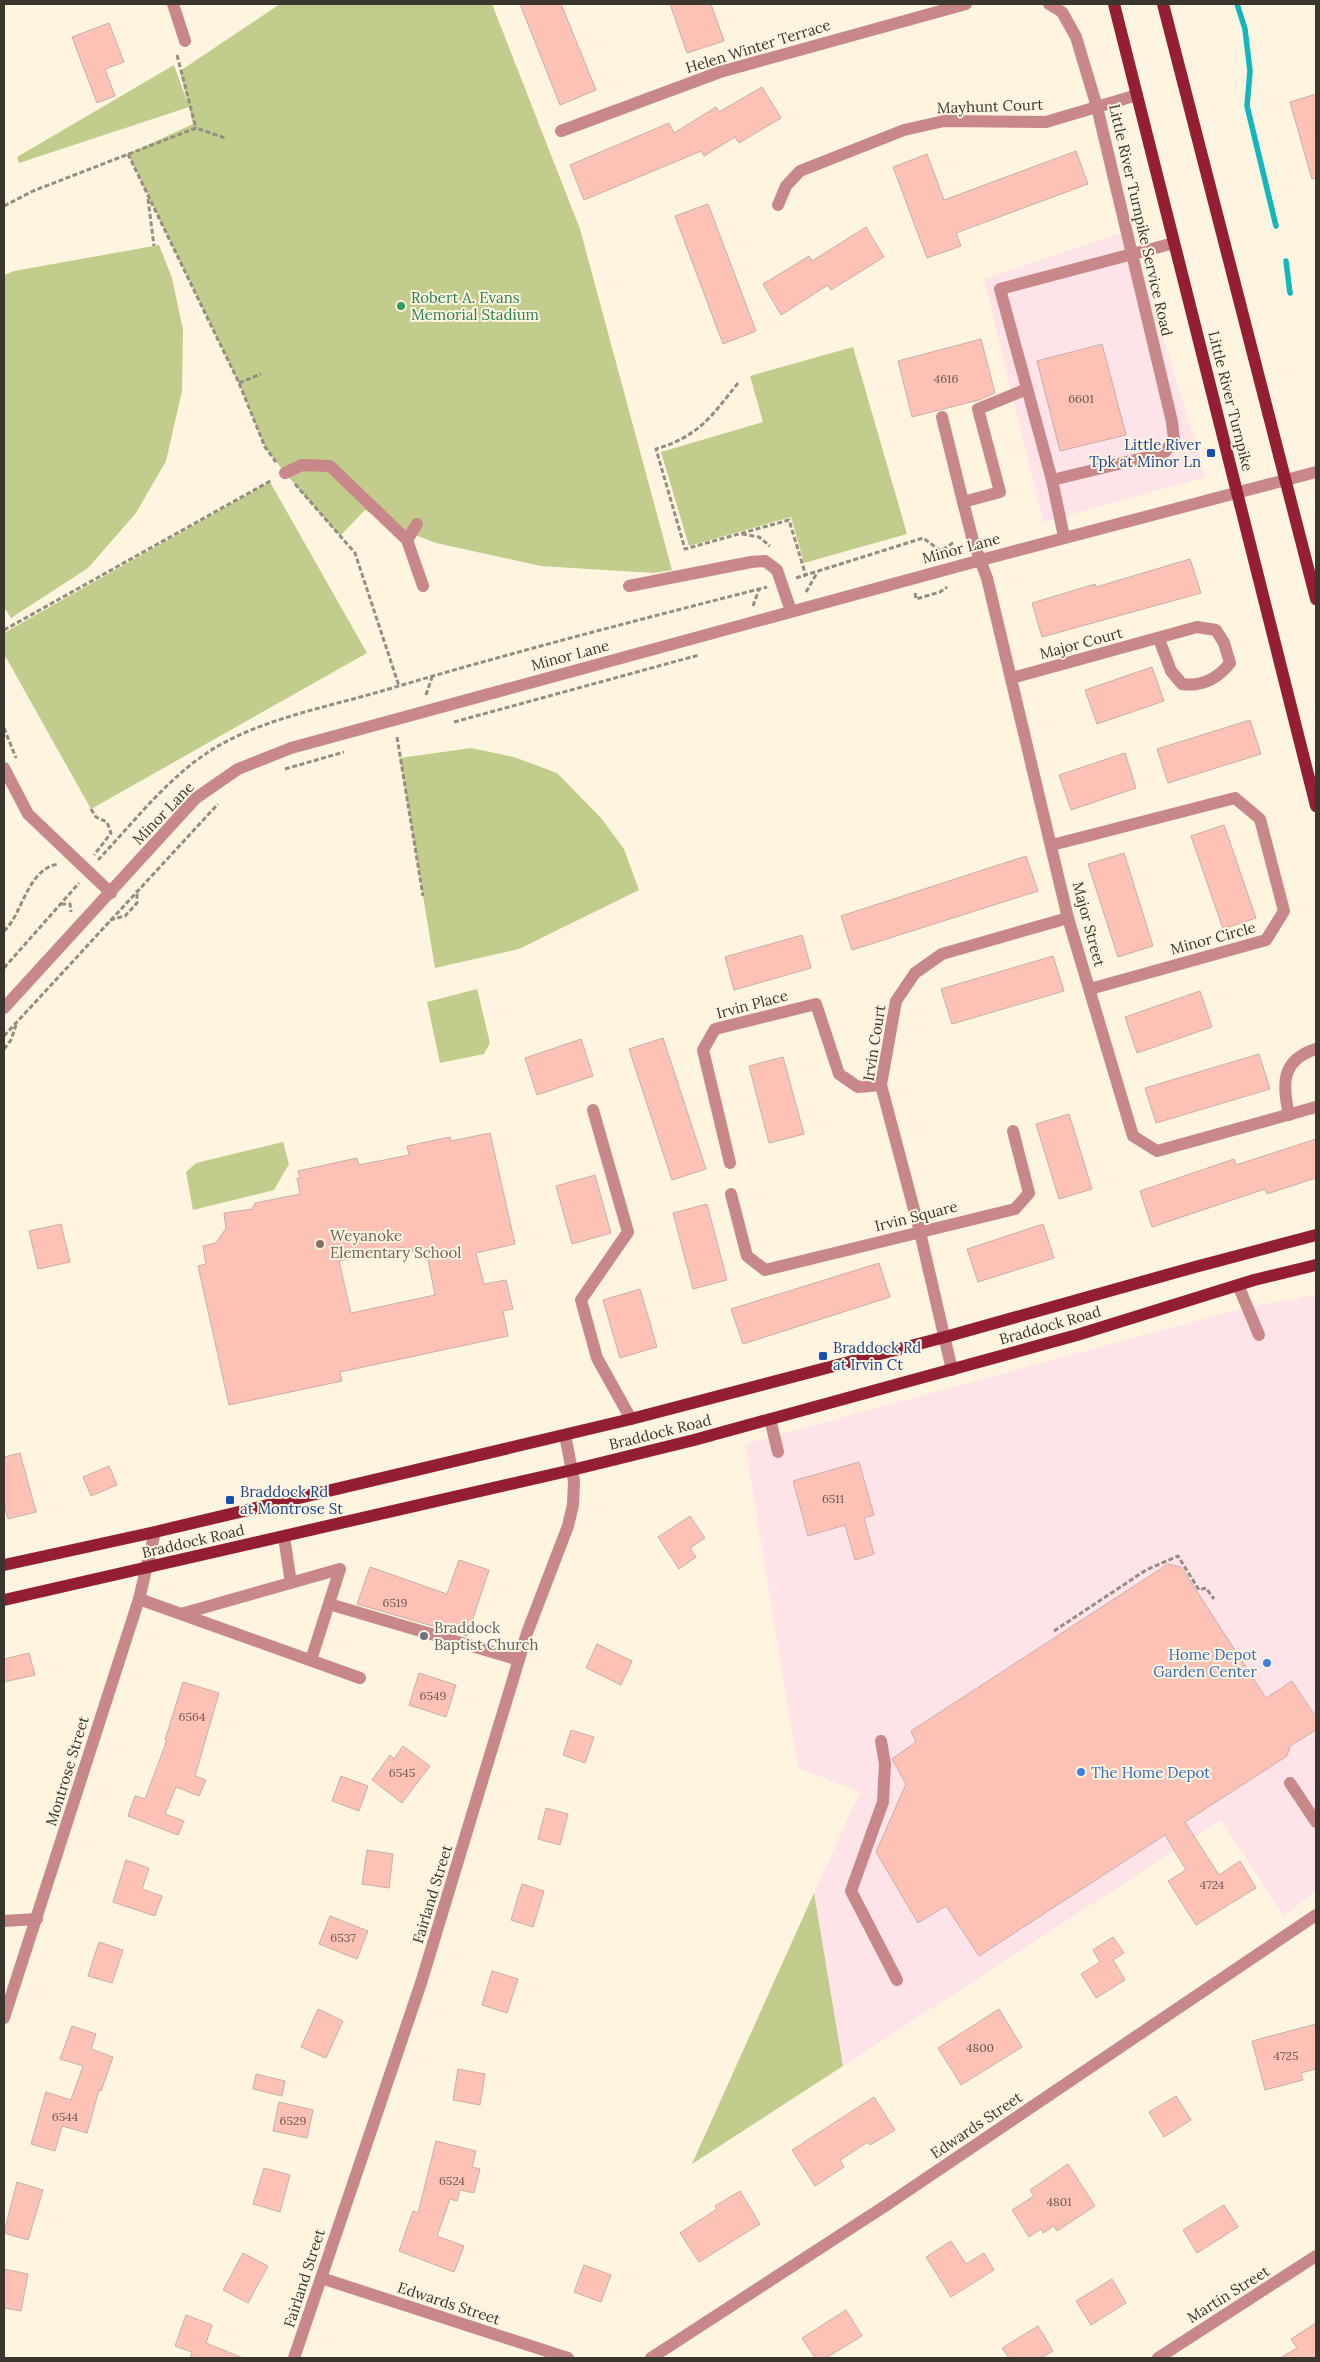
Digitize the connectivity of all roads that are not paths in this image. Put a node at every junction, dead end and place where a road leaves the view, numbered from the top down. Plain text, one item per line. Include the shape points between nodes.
1 (173, 4) edge
2 (966, 4) edge
3 (1049, 4) edge
4 (1114, 4) edge
5 (1163, 4) edge
6 (185, 41) road end
7 (1137, 95) junction
8 (1097, 106) junction
9 (561, 131) dead end
10 (778, 205) dead end
11 (1174, 243) junction
12 (1132, 254) junction
13 (1027, 389) junction
14 (942, 417) dead end
15 (1316, 472) edge
16 (285, 473) road end
17 (1052, 480) junction
18 (1285, 480) junction
19 (1237, 491) junction
20 (963, 502) junction
21 (417, 524) dead end
22 (1064, 538) junction
23 (407, 540) junction
24 (981, 560) junction
25 (423, 586) dead end
26 (629, 586) dead end
27 (1316, 599) edge
28 (791, 612) junction
29 (1159, 639) junction
30 (1012, 678) junction
31 (4, 768) edge
32 (1316, 806) edge
33 (1052, 845) junction
34 (111, 892) junction
35 (1068, 918) junction
36 (1090, 988) junction
37 (4, 1008) edge
38 (1316, 1049) edge
39 (881, 1086) junction
40 (1316, 1107) edge
41 (593, 1110) dead end
42 (1289, 1115) junction
43 (1013, 1131) dead end
44 (730, 1163) dead end
45 (731, 1194) dead end
46 (920, 1232) junction
47 (1316, 1235) edge
48 (1316, 1265) edge
49 (1238, 1285) junction
50 (1259, 1335) dead end
51 (944, 1337) junction
52 (952, 1370) junction
53 (630, 1419) junction
54 (770, 1420) junction
55 (564, 1435) junction
56 (778, 1452) dead end
57 (572, 1470) junction
58 (155, 1532) junction
59 (284, 1537) junction
60 (4, 1565) edge
61 (146, 1568) junction
62 (291, 1583) junction
63 (139, 1599) junction
64 (4, 1600) edge
65 (329, 1604) junction
66 (181, 1614) junction
67 (310, 1660) junction
68 (519, 1660) junction
69 (360, 1678) dead end
70 (882, 1741) dead end
71 (1290, 1783) dead end
72 (1316, 1822) edge
73 (1316, 1916) edge
74 (37, 1918) junction
75 (4, 1921) edge
76 (897, 1980) dead end
77 (4, 2018) edge
78 (1316, 2256) edge
79 (321, 2278) junction
80 (294, 2358) edge
81 (568, 2358) edge
82 (652, 2358) edge
83 (1158, 2358) edge

1 - 6 street
2 - 9 street, Helen Winter Terrace via 720,72
3 - 8 street, Little River Turnpike Service Road via 1062,12 1076,37
4 - 7 main road, Little River Turnpike
5 - 18 main road
7 - 8 street, Mayhunt Court
7 - 11 main road, Little River Turnpike
8 - 10 street, Mayhunt Court via 1046,122 944,121 904,130 800,171 786,186
8 - 12 street, Little River Turnpike Service Road
11 - 12 street
11 - 19 main road, Little River Turnpike
12 - 13 street via 1000,289
12 - 17 street, Little River Turnpike Service Road via 1174,440 1164,453
13 - 17 street
13 - 20 street via 978,409 1000,492
14 - 20 street, Major Street
15 - 18 street, Minor Lane
16 - 23 street via 302,465 330,466
17 - 22 street
18 - 19 street, Minor Lane
18 - 27 main road
19 - 22 street, Minor Lane
19 - 32 main road, Little River Turnpike
20 - 24 street, Major Street
21 - 23 street
22 - 24 street, Minor Lane
23 - 25 street
24 - 28 street, Minor Lane
24 - 30 street, Major Street
26 - 28 street via 765,561 777,570
28 - 34 street, Minor Lane via 291,748 238,769 196,798
29 - 29 street, Major Court via 1197,627 1216,630 1230,663 1210,680 1194,686 1182,684 1171,671
29 - 30 street, Major Court
30 - 33 street, Major Street
31 - 34 street via 28,814
33 - 35 street, Major Street
33 - 36 street, Minor Circle via 1235,798 1260,819 1284,911 1266,940
34 - 37 street, Minor Lane
35 - 36 street, Major Street
35 - 39 street, Irvin Court via 942,954 915,973 896,1002
36 - 42 street, Major Street via 1133,1136 1156,1151
38 - 42 street via 1294,1061 1287,1071 1284,1085
39 - 44 street, Irvin Place via 858,1086 839,1074 816,1004 715,1029 702,1050
39 - 46 street, Irvin Court
40 - 42 street, Major Street
41 - 53 street via 628,1232 581,1300 597,1358
43 - 46 street, Irvin Square via 1029,1193 1015,1209
45 - 46 street, Irvin Square via 747,1256 765,1270
46 - 51 street, Irvin Court
47 - 51 main road, Braddock Road
48 - 49 main road, Braddock Road
49 - 50 street
49 - 52 main road, Braddock Road
51 - 52 street, Irvin Court
51 - 53 main road, Braddock Road
52 - 54 main road, Braddock Road
53 - 55 main road, Braddock Road
54 - 56 street
54 - 57 main road, Braddock Road
55 - 57 street, Fairland Street
55 - 58 main road, Braddock Road
57 - 59 main road, Braddock Road
57 - 68 street, Fairland Street via 573,1506 568,1526
58 - 60 main road, Braddock Road
58 - 61 street, Montrose Street
59 - 61 main road, Braddock Road
59 - 62 street
61 - 63 street, Montrose Street
61 - 64 main road, Braddock Road
62 - 65 street via 340,1569
62 - 66 street
63 - 66 street
63 - 74 street, Montrose Street
65 - 67 street
65 - 68 street
66 - 67 street
67 - 69 street
68 - 79 street, Fairland Street via 421,1983
70 - 76 street via 885,1764 883,1802 851,1891
71 - 72 street
73 - 82 street, Edwards Street
74 - 75 street
74 - 77 street, Montrose Street
78 - 83 street, Martin Street
79 - 80 street, Fairland Street
79 - 81 street, Edwards Street

